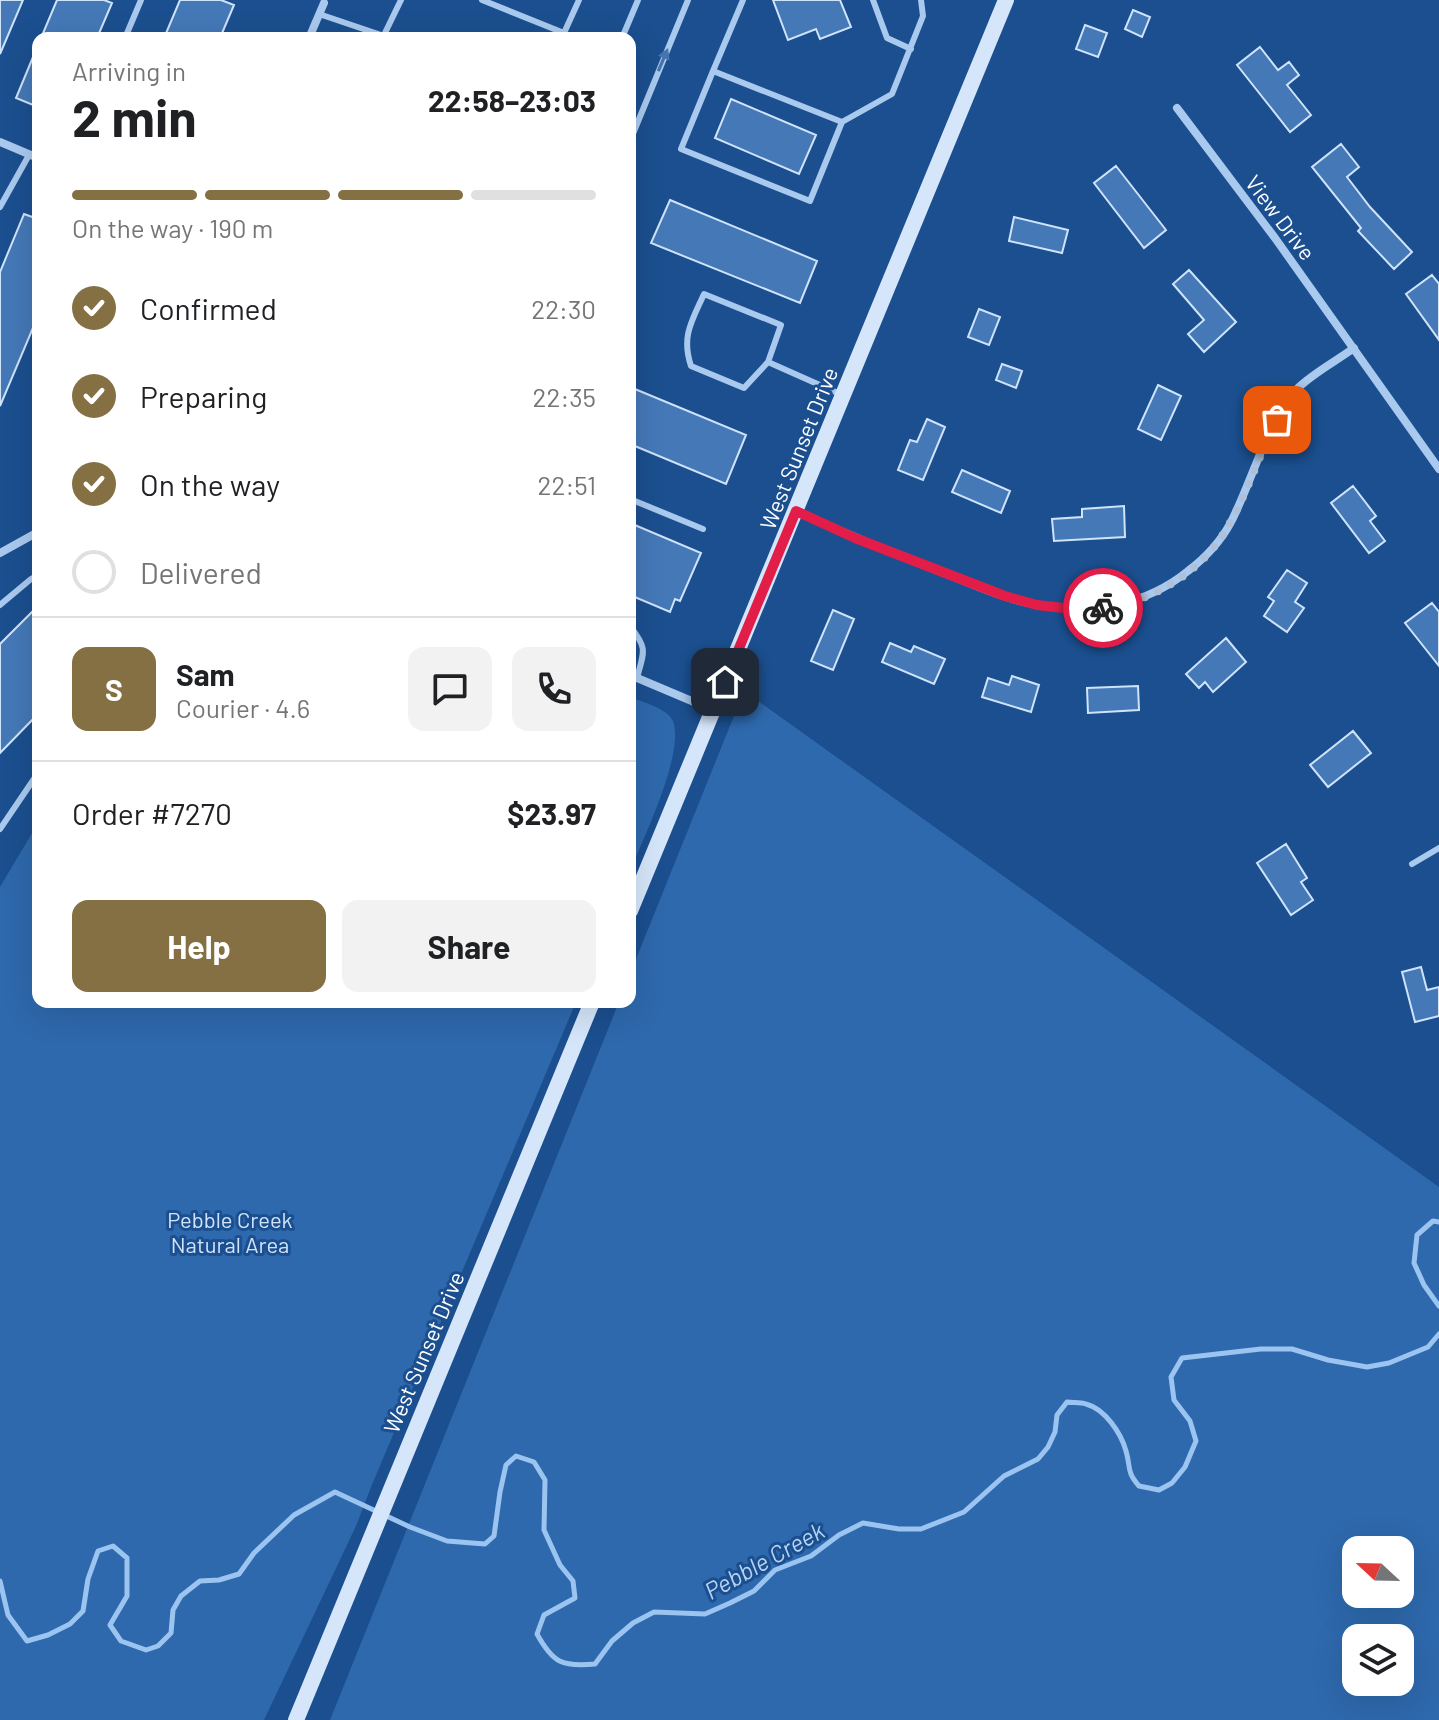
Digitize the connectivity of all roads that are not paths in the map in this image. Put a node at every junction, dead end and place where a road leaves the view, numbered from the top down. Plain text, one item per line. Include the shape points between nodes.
1 (141, 0) edge
2 (401, 0) edge
3 (482, 0) edge
4 (579, 0) edge
5 (638, 0) edge
6 (688, 0) edge
7 (743, 0) edge
8 (873, 0) edge
9 (921, 0) edge
10 (1006, 0) edge
11 (324, 1) edge
12 (319, 14) junction
13 (128, 32) edge
14 (312, 32) edge
15 (372, 32) edge
16 (389, 32) edge
17 (554, 32) edge
18 (565, 32) edge
19 (625, 32) edge
20 (911, 49) junction
21 (713, 71) junction
22 (1177, 108) dead end
23 (638, 120) joint
24 (842, 122) junction
25 (636, 125) edge
26 (0, 142) edge
27 (32, 156) edge
28 (32, 160) edge
29 (0, 207) edge
30 (1354, 348) junction
31 (768, 362) junction
32 (844, 395) junction
33 (1439, 469) edge
34 (636, 501) edge
35 (796, 511) junction
36 (703, 529) dead end
37 (32, 535) edge
38 (0, 553) edge
39 (32, 578) edge
40 (0, 605) edge
41 (636, 634) edge
42 (636, 669) edge
43 (636, 677) edge
44 (713, 710) junction
45 (32, 782) edge
46 (0, 829) edge
47 (1439, 848) edge
48 (1412, 864) dead end
49 (636, 896) edge
50 (590, 1008) edge
51 (296, 1720) edge

1 - 13 lane
2 - 16 lane
3 - 17 lane
4 - 18 lane
5 - 19 lane
23 -> 6 lane
7 - 21 lane
8 - 20 lane via 887,38
9 - 20 lane via 923,16
10 - 32 main road, West Sunset Drive
11 - 12 street
12 - 14 street
12 - 15 lane
20 - 24 lane via 892,94
21 - 24 lane
21 - 24 lane via 681,149 810,201
22 - 30 street, View Drive
23 - 25 lane
26 - 27 street
28 - 29 lane
30 - 33 street, View Drive
30 - 35 street via 1298,387 1285,404 1230,524 1206,557 1173,583 1139,599 1107,608 1037,605 933,569
31 - 31 lane via 744,388 691,366 685,350 687,332 704,294 781,325
31 - 32 lane
32 - 35 main road, West Sunset Drive
34 - 36 lane
35 - 44 main road, West Sunset Drive
37 - 38 street
39 - 40 lane
41 - 42 lane via 644,652
43 - 44 street
44 - 49 main road, West Sunset Drive
45 - 46 lane
47 - 48 lane
50 - 51 main road, West Sunset Drive

